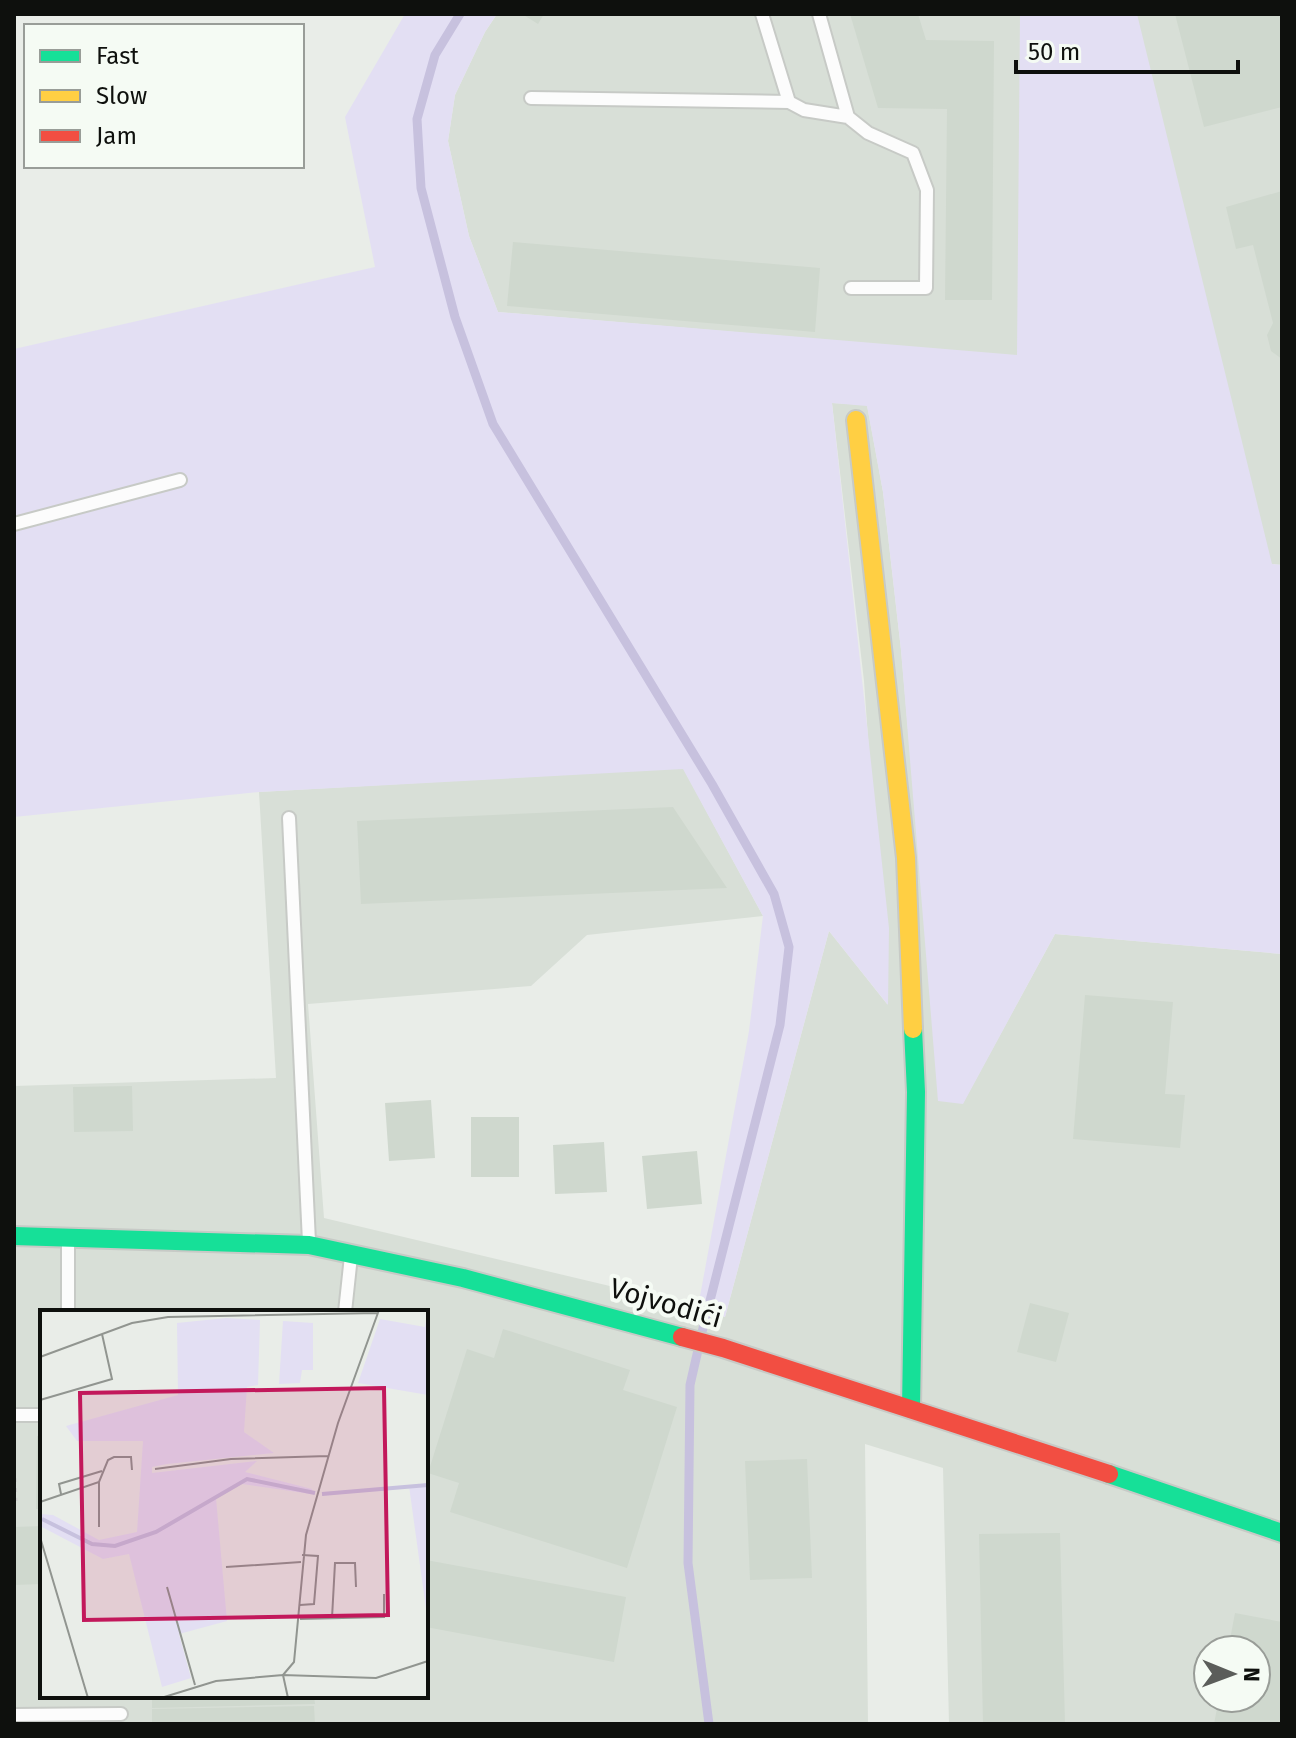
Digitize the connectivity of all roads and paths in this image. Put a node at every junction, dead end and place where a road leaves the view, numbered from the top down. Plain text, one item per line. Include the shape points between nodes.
1 (762, 14) edge
2 (819, 14) edge
3 (531, 98) dead end
4 (789, 102) junction
5 (848, 117) junction
6 (851, 288) dead end
7 (856, 420) dead end
8 (180, 480) dead end
9 (14, 524) edge
10 (289, 818) dead end
11 (14, 1236) edge
12 (68, 1238) junction
13 (309, 1245) junction
14 (352, 1253) junction
15 (68, 1310) edge
16 (345, 1310) edge
17 (911, 1409) junction
18 (14, 1415) edge
19 (40, 1415) edge
20 (14, 1478) edge
21 (15, 1501) edge
22 (1282, 1533) edge
23 (121, 1714) dead end
24 (14, 1715) edge

1 - 4 lane
2 - 5 lane
3 - 4 lane
4 - 5 lane via 804,110
5 - 6 lane via 868,133 913,153 927,190 926,288
7 - 17 street via 906,858 916,1092
8 - 9 lane
10 - 13 lane
11 - 12 street, Vojvodići
12 - 13 street, Vojvodići
12 - 15 lane
13 - 14 street, Vojvodići
14 - 16 lane
14 - 17 street, Vojvodići via 673,1333
17 - 22 street, Vojvodići
18 - 19 lane
20 - 21 path
23 - 24 lane

